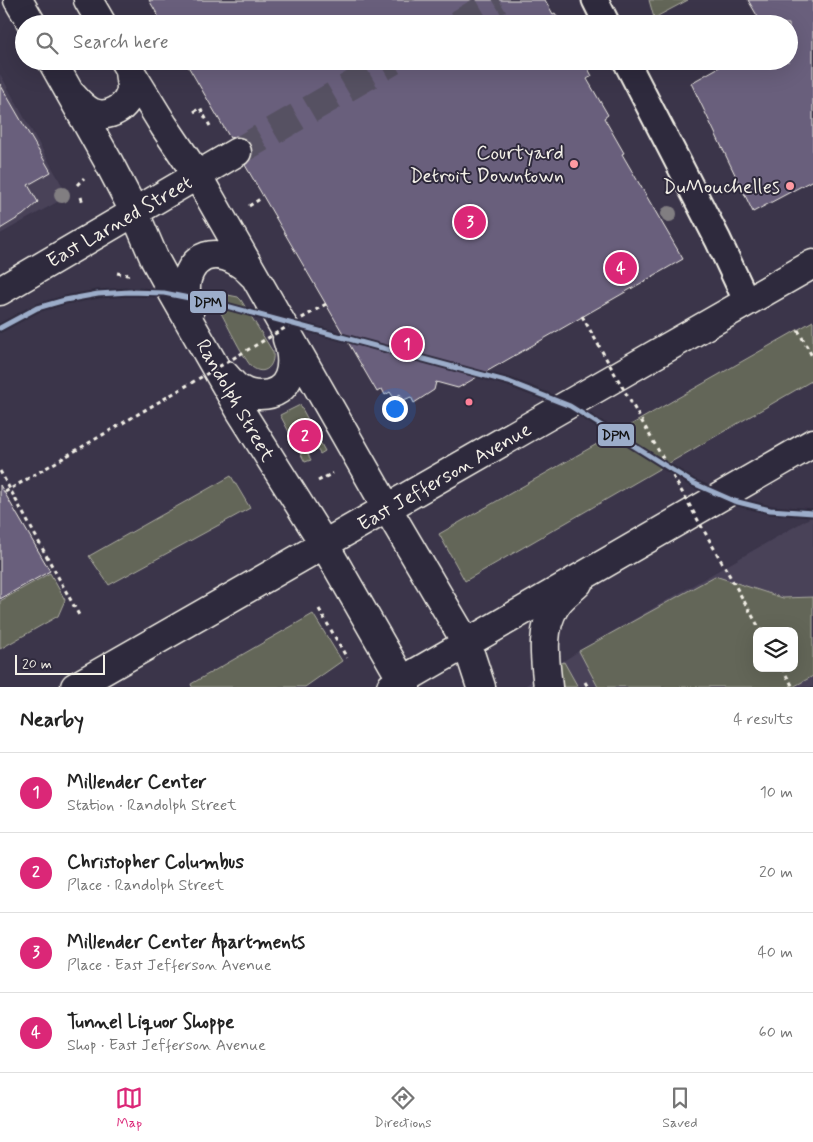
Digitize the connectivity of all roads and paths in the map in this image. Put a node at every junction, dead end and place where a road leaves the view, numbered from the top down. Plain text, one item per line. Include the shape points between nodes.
1 (18, 0) edge
2 (88, 0) edge
3 (595, 0) edge
4 (27, 15) edge
5 (97, 15) edge
6 (602, 15) edge
7 (57, 70) edge
8 (127, 70) edge
9 (129, 70) edge
10 (631, 70) edge
11 (71, 95) junction
12 (194, 112) dead end
13 (210, 126) dead end
14 (237, 152) tunnel mouth
15 (197, 175) junction
16 (84, 178) dead end
17 (77, 185) dead end
18 (81, 197) dead end
19 (260, 199) dead end
20 (83, 203) dead end
21 (248, 206) dead end
22 (134, 211) junction
23 (813, 264) edge
24 (116, 273) dead end
25 (127, 275) dead end
26 (260, 283) junction
27 (0, 290) edge
28 (747, 302) junction
29 (326, 304) dead end
30 (582, 316) dead end
31 (190, 321) junction
32 (283, 323) junction
33 (798, 330) dead end
34 (813, 358) edge
35 (214, 364) junction
36 (813, 443) edge
37 (338, 470) dead end
38 (0, 471) edge
39 (316, 482) dead end
40 (5, 492) dead end
41 (388, 508) junction
42 (324, 544) junction
43 (588, 574) junction
44 (319, 609) dead end
45 (80, 617) dead end
46 (759, 627) edge
47 (467, 644) junction
48 (347, 658) dead end
49 (784, 672) edge
50 (585, 682) dead end
51 (400, 685) edge
52 (75, 687) edge
53 (481, 687) edge
54 (548, 687) edge
55 (588, 687) edge
56 (793, 687) edge

1 - 4 main road
2 - 5 main road
3 - 6 street
7 - 11 main road, Randolph Street
8 - 11 main road via 131,90 118,110 106,114 92,112
9 - 15 main road
10 - 28 street
11 - 22 main road, Randolph Street
12 - 13 path via 200,108
14 - 15 main road, East Larned Street
15 - 22 main road, East Larned Street
15 - 26 main road
16 - 17 path
18 - 20 path
19 - 21 path
22 - 27 main road, East Larned Street
22 - 31 main road, Randolph Street via 154,260
23 - 28 main road, East Jefferson Avenue
24 - 25 path
26 - 31 main road via 245,265 233,258 208,256 191,269 186,281
26 - 32 main road
28 - 41 main road, East Jefferson Avenue
29 - 40 path, bridge
30 - 46 path, bridge
31 - 35 main road, Randolph Street
32 - 35 main road via 292,356 291,369 287,381 274,393 252,395 239,390
32 - 41 main road
33 - 34 path
35 - 42 main road, Randolph Street
36 - 43 main road
37 - 39 path
38 - 45 path
41 - 42 main road, East Jefferson Avenue
41 - 47 main road
42 - 51 main road, Randolph Street
42 - 52 main road, East Jefferson Avenue
43 - 47 main road
43 - 54 main road via 556,604 550,617 545,637
44 - 48 path
47 - 51 main road
47 - 53 main road
49 - 56 path
50 - 55 path

